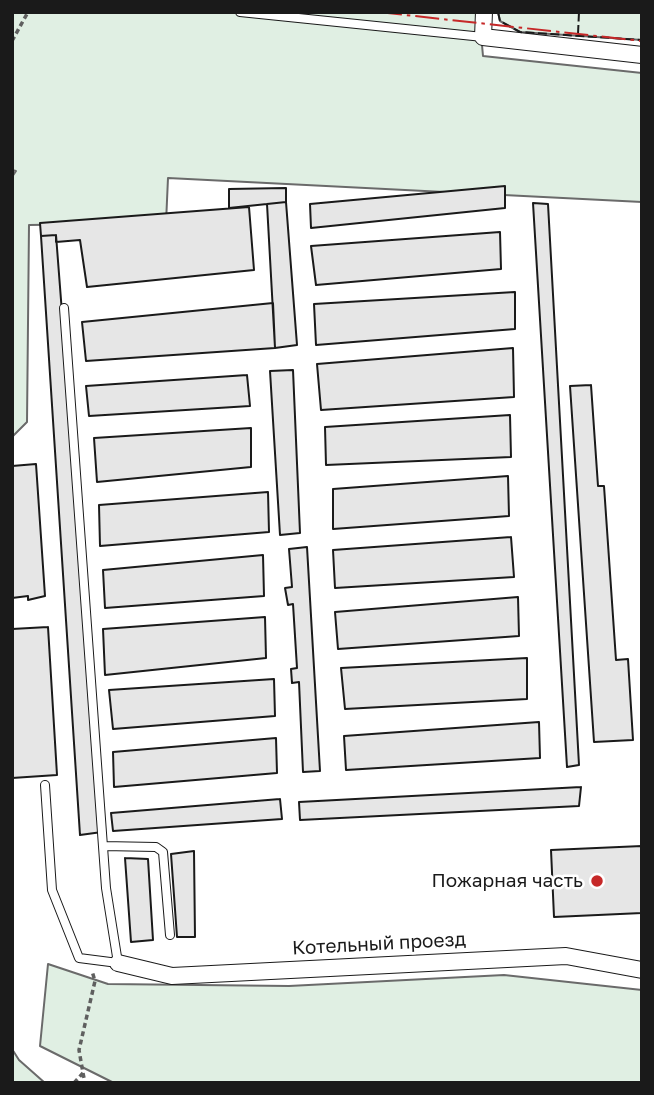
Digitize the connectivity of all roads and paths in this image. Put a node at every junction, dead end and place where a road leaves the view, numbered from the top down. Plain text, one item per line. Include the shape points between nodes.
1 (28, 12) edge
2 (240, 12) edge
3 (484, 12) edge
4 (484, 37) junction
5 (12, 41) edge
6 (642, 55) edge
7 (64, 309) dead end
8 (45, 785) dead end
9 (103, 846) junction
10 (170, 935) dead end
11 (88, 959) junction
12 (118, 963) junction
13 (642, 970) edge
14 (83, 1073) junction
15 (74, 1083) edge
16 (85, 1083) edge

1 - 5 path
2 - 4 lane
3 - 4 street
4 - 6 street
7 - 9 lane
8 - 11 lane via 52,890 79,958
9 - 10 lane via 156,847 163,852
9 - 12 lane
11 - 12 lane
11 - 14 path via 95,981 79,1050
12 - 13 street, Котельный проезд via 172,976 566,956
14 - 15 path
14 - 16 path

